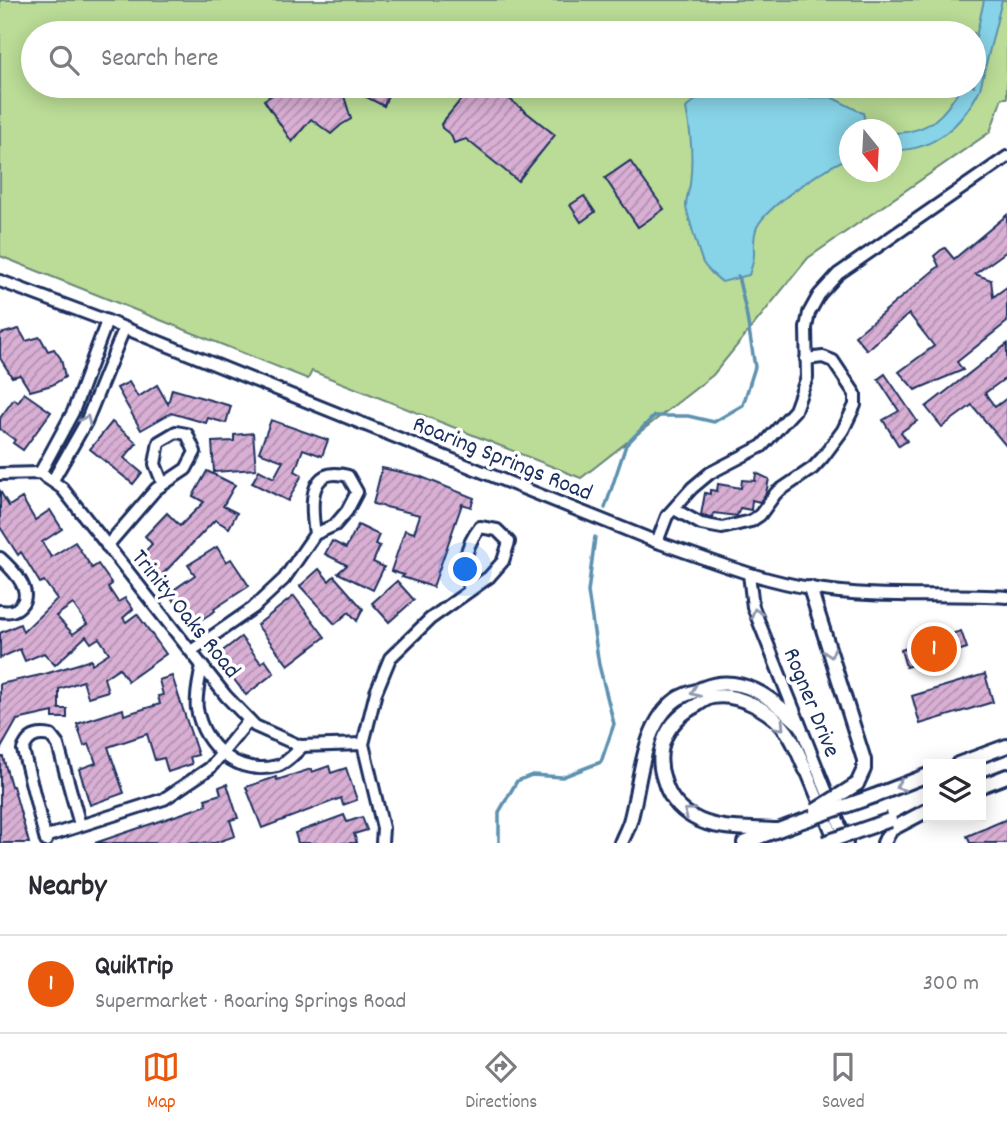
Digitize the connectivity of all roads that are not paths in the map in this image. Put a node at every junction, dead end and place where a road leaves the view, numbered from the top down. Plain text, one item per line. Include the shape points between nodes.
1 (1007, 157) edge
2 (0, 281) edge
3 (107, 321) junction
4 (124, 329) junction
5 (806, 359) junction
6 (40, 473) junction
7 (0, 474) edge
8 (53, 480) junction
9 (163, 484) junction
10 (674, 509) junction
11 (315, 534) junction
12 (657, 542) junction
13 (107, 546) junction
14 (0, 558) edge
15 (749, 574) junction
16 (810, 588) junction
17 (470, 589) junction
18 (1007, 597) edge
19 (0, 611) edge
20 (191, 651) junction
21 (202, 665) junction
22 (249, 720) junction
23 (798, 723) junction
24 (363, 744) junction
25 (303, 746) junction
26 (1007, 746) edge
27 (221, 754) junction
28 (972, 759) edge
29 (806, 770) joint
30 (1007, 776) edge
31 (923, 777) edge
32 (986, 784) edge
33 (923, 810) edge
34 (923, 811) edge
35 (794, 824) junction
36 (80, 825) junction
37 (777, 830) junction
38 (46, 840) edge
39 (382, 843) edge
40 (621, 843) edge
41 (744, 843) edge
42 (824, 843) edge
43 (836, 843) edge
44 (847, 843) edge
45 (884, 843) edge

1 - 5 street via 838,274 809,313
2 - 3 street, Roaring Springs Road
3 - 4 street, Roaring Springs Road
3 - 6 street via 73,412
8 -> 4 street via 86,422
4 - 12 street, Roaring Springs Road
5 - 10 street via 807,377 795,410 762,446 710,472
5 - 10 street via 833,361 855,394 843,430 823,457 776,493 751,521 722,528 701,524
6 - 7 street, Trinity Oaks Road
6 - 8 street, Trinity Oaks Road
8 - 13 street, Trinity Oaks Road
9 - 9 street via 186,469 195,452 187,434 176,432 159,442 155,464
9 - 13 street
10 - 12 street
11 - 11 street via 335,525 347,511 357,492 348,476 337,472 322,478 313,492
11 - 20 street via 284,579 253,608
12 - 15 street, Roaring Springs Road
13 - 20 street, Trinity Oaks Road
14 - 19 street via 15,573 25,597 14,610
15 - 16 street, Roaring Springs Road
23 -> 15 street, Rogner Drive via 753,607
16 - 18 street, Roaring Springs Road via 900,596
16 -> 35 main road, bridge via 864,769 857,784
17 - 17 street via 503,561 509,542 497,530 480,527 470,539 464,577
17 - 24 street via 390,658
20 - 21 street, Trinity Oaks Road
21 - 22 street, Trinity Oaks Road
21 - 27 street via 197,707 205,733
22 - 25 street, Trinity Oaks Road
22 - 27 street
23 -> 40 main road via 775,701 744,684 710,685 678,698 653,732
23 - 44 street, Rogner Drive
24 - 25 street, Trinity Oaks Road
24 - 39 street via 381,815
25 - 27 street via 279,766 250,768
26 - 28 main road
27 - 36 street via 210,768 164,799
37 -> 29 main road via 724,827 694,819 682,809 671,797 660,767 664,735 685,711 712,697 739,699 766,712 787,732
29 - 43 street, Rogner Drive
30 - 32 main road
31 -> 35 main road, bridge
33 - 42 main road, bridge
34 - 45 main road via 890,830
35 - 37 main road
36 - 38 street
36 - 38 street via 58,745 51,736 34,736 23,750
37 - 41 main road

